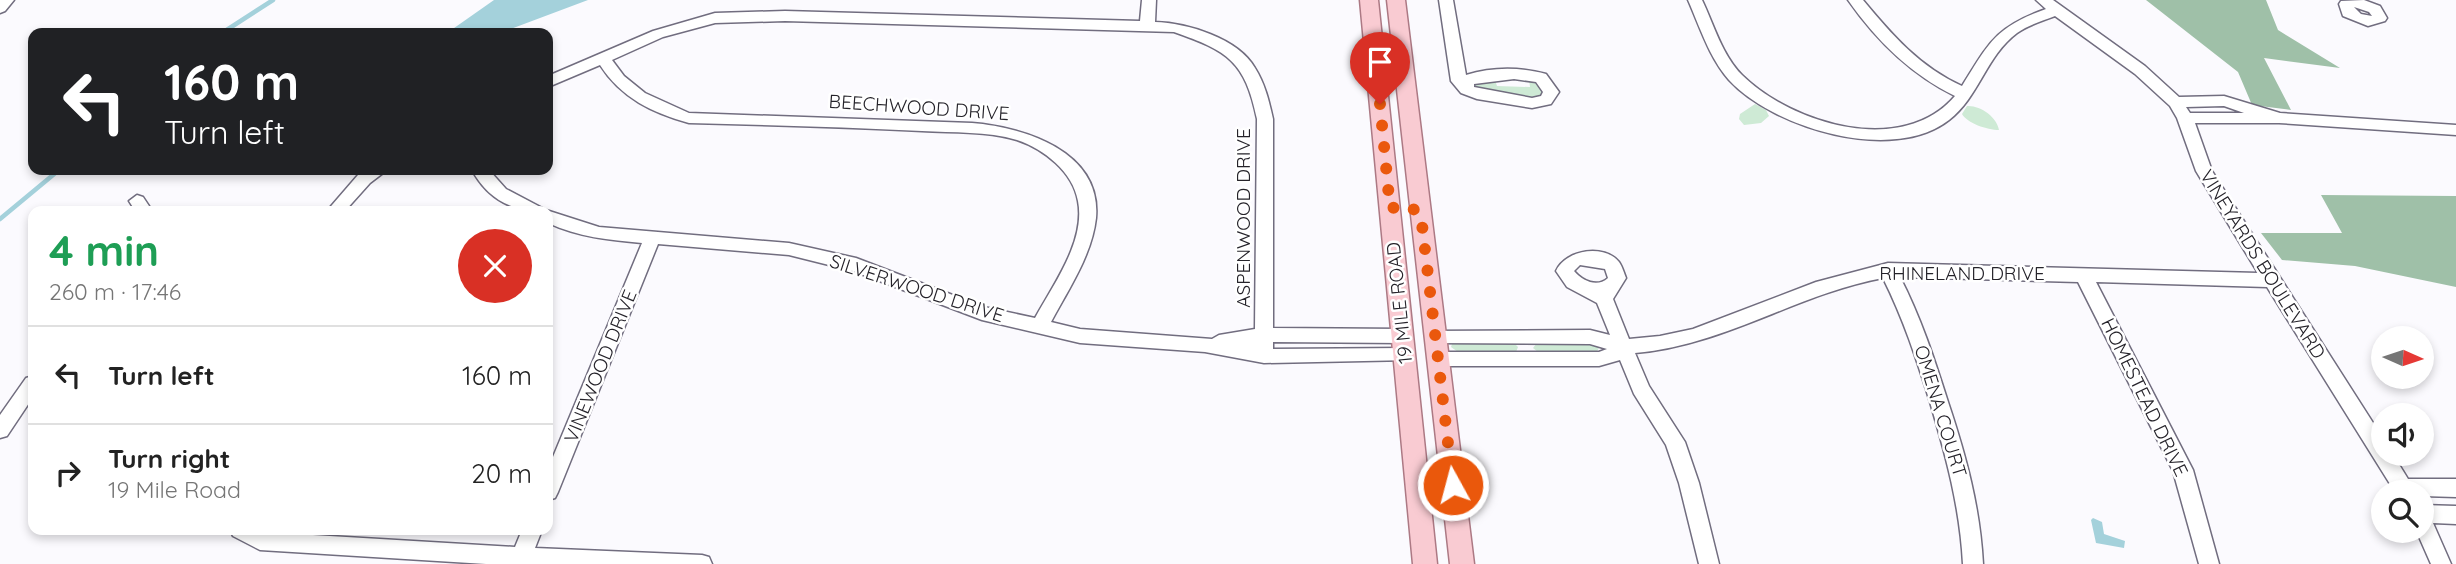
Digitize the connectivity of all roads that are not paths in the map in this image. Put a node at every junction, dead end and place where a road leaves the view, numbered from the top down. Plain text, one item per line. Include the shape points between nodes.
1 (7, 0) edge
2 (1149, 0) edge
3 (1369, 0) edge
4 (1396, 0) edge
5 (1446, 0) edge
6 (1695, 0) edge
7 (1855, 0) edge
8 (2050, 5) edge
9 (0, 8) edge
10 (1147, 26) junction
11 (603, 58) junction
12 (553, 80) edge
13 (1462, 82) junction
14 (1965, 94) junction
15 (2175, 102) junction
16 (2185, 118) junction
17 (2279, 118) junction
18 (2456, 130) edge
19 (371, 175) edge
20 (484, 175) edge
21 (339, 206) edge
22 (527, 206) edge
23 (1390, 208) junction
24 (1421, 216) junction
25 (553, 218) edge
26 (652, 239) junction
27 (1888, 270) junction
28 (2083, 274) junction
29 (2271, 280) junction
30 (1601, 291) dead end
31 (1040, 326) junction
32 (1263, 335) junction
33 (1205, 345) junction
34 (1404, 346) junction
35 (1623, 346) junction
36 (1437, 348) junction
37 (1264, 356) junction
38 (28, 390) edge
39 (1409, 408) junction
40 (1445, 419) junction
41 (0, 430) edge
42 (553, 480) edge
43 (2398, 480) edge
44 (2456, 488) edge
45 (2434, 489) edge
46 (2434, 514) edge
47 (2456, 515) edge
48 (249, 535) edge
49 (530, 535) edge
50 (2432, 543) edge
51 (521, 557) junction
52 (1971, 562) edge
53 (702, 564) edge
54 (1425, 564) edge
55 (1462, 564) edge
56 (1709, 564) edge
57 (2208, 564) edge
58 (2441, 564) edge

1 - 9 street
2 - 10 street
3 - 23 main road, 19 MILE ROAD
4 - 24 main road, 19 MILE ROAD
5 - 13 street
6 - 14 street via 1729,70 1739,81 1816,124 1886,134 1917,129 1938,121
7 - 14 street via 1909,62
8 - 14 street via 2006,34
8 - 15 street, VINEYARDS BOULEVARD
10 - 11 street, ASPENWOOD DRIVE via 798,16 715,18 658,34
10 - 32 street, ASPENWOOD DRIVE via 1176,27 1209,39 1248,68 1259,92 1265,119
11 - 12 street, ASPENWOOD DRIVE
11 - 31 street, BEECHWOOD DRIVE via 638,97 689,118 998,131 1051,150 1076,175 1088,217 1082,241
13 - 13 street via 1477,94 1536,103 1551,92 1546,82 1535,76 1476,75
15 - 16 street, VINEYARDS BOULEVARD
15 - 17 street via 2224,101
16 - 17 street
16 - 29 street, VINEYARDS BOULEVARD via 2204,171
17 - 18 street
19 - 21 street
20 - 22 street via 500,193
23 - 24 main road via 1410,206
23 - 34 main road, 19 MILE ROAD
24 - 36 main road, 19 MILE ROAD
25 - 26 street, SILVERWOOD DRIVE via 600,233
26 - 31 street, SILVERWOOD DRIVE via 803,252 856,265 982,313
26 - 42 street, VINEWOOD DRIVE
27 - 28 street, RHINELAND DRIVE
27 - 35 street, RHINELAND DRIVE via 1831,282 1682,339
27 - 52 street, OMENA COURT via 1914,322 1961,472 1971,529
28 - 29 street, RHINELAND DRIVE
28 - 57 street, HOMESTEAD DRIVE via 2183,470
29 - 43 street, VINEYARDS BOULEVARD
30 - 35 street
31 - 33 street, SILVERWOOD DRIVE via 1080,336
32 - 33 street, SILVERWOOD DRIVE
32 - 34 street, SILVERWOOD DRIVE
32 - 37 street, ASPENWOOD DRIVE
33 - 37 street, SILVERWOOD DRIVE
34 - 37 street, SILVERWOOD DRIVE
34 - 39 main road, 19 MILE ROAD
35 - 36 street, RHINELAND DRIVE via 1600,359
35 - 56 street via 1647,400 1675,442
36 - 40 main road, 19 MILE ROAD
38 - 41 street
39 - 40 main road via 1424,422
39 - 54 main road, 19 MILE ROAD
40 - 55 main road, 19 MILE ROAD
44 - 45 street
46 - 47 street
48 - 51 street via 260,541
49 - 51 street
50 - 58 street
51 - 53 street

